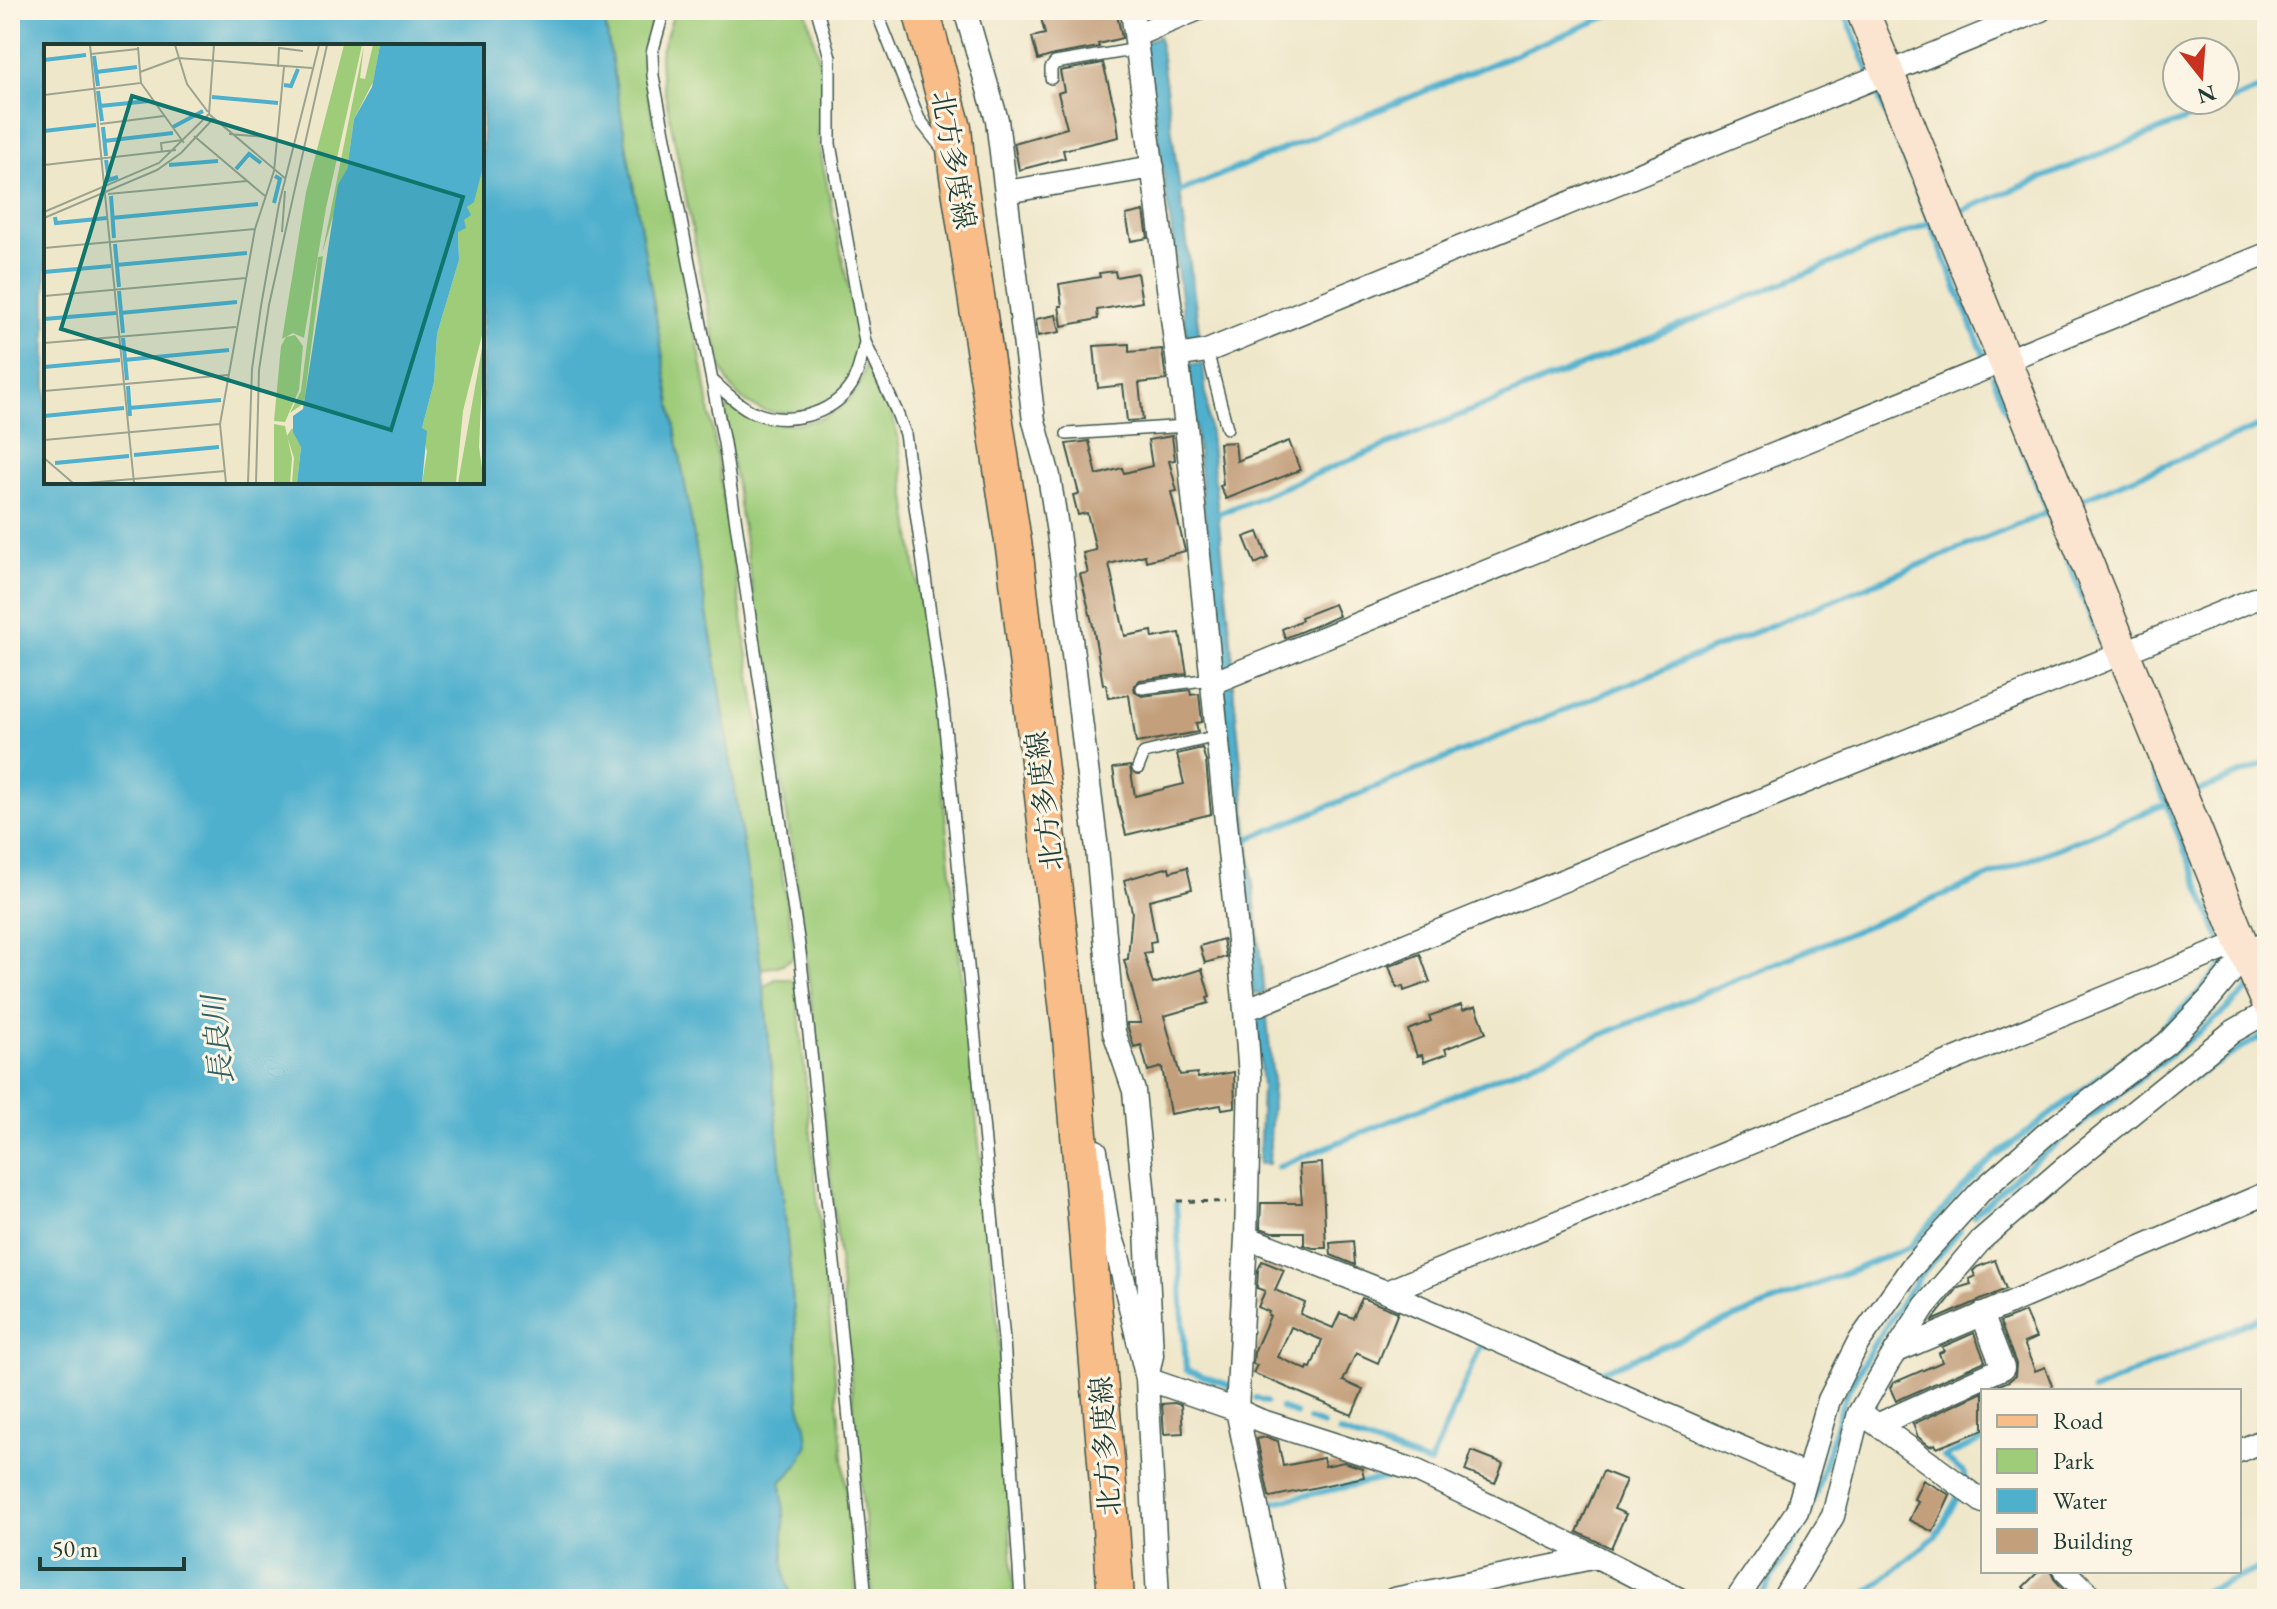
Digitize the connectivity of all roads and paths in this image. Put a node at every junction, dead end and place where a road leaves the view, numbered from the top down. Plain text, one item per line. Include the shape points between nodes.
1 (664, 10) edge
2 (817, 10) edge
3 (876, 10) edge
4 (921, 10) edge
5 (965, 10) edge
6 (1132, 10) edge
7 (1196, 10) edge
8 (1862, 10) edge
9 (2041, 10) edge
10 (1137, 42) junction
11 (1887, 73) junction
12 (1051, 78) dead end
13 (1153, 167) junction
14 (957, 169) junction
15 (1006, 192) junction
16 (2267, 254) edge
17 (865, 342) junction
18 (1207, 351) junction
19 (1177, 356) junction
20 (2004, 360) junction
21 (712, 380) junction
22 (1186, 426) junction
23 (1227, 428) dead end
24 (1067, 434) dead end
25 (2267, 594) edge
26 (2123, 652) junction
27 (1212, 681) junction
28 (1142, 688) dead end
29 (1217, 736) junction
30 (1138, 768) dead end
31 (2251, 950) edge
32 (2267, 1000) edge
33 (1245, 1010) junction
34 (2267, 1012) edge
35 (1071, 1037) junction
36 (2267, 1193) edge
37 (1177, 1201) dead end
38 (1247, 1202) junction
39 (1246, 1237) junction
40 (1386, 1292) junction
41 (1982, 1314) junction
42 (1895, 1352) junction
43 (1147, 1379) junction
44 (1237, 1410) junction
45 (1859, 1413) junction
46 (1879, 1424) junction
47 (2267, 1439) edge
48 (2241, 1450) edge
49 (1807, 1476) junction
50 (1981, 1500) edge
51 (1597, 1557) junction
52 (2067, 1573) edge
53 (866, 1599) edge
54 (1021, 1599) edge
55 (1116, 1599) edge
56 (1158, 1599) edge
57 (1276, 1599) edge
58 (1394, 1599) edge
59 (1679, 1599) edge
60 (1737, 1599) edge
61 (1783, 1599) edge
62 (2094, 1599) edge

1 - 21 lane via 652,53 653,76
2 - 17 lane via 830,57 830,144
3 - 14 lane via 919,119
4 - 14 main road, 北方多度線 via 953,128
5 - 15 street via 997,120
6 - 10 street
7 - 10 street
8 - 11 street
9 - 11 street
10 - 12 lane via 1055,63
10 - 13 street
11 - 18 street
11 - 20 street
13 - 15 street
13 - 19 street
14 - 35 main road, 北方多度線 via 1015,555
15 - 43 street via 1034,421 1058,533 1114,1032 1134,1091 1152,1355
16 - 20 street
17 - 21 lane via 852,384 827,407 806,417 773,418 751,411
17 - 54 lane via 905,434 943,706 1004,1340
18 - 19 street
18 - 23 lane
19 - 22 street
20 - 26 street
20 - 27 street
21 - 53 lane via 800,952
22 - 24 lane
22 - 27 street
25 - 26 street
26 - 31 street
26 - 33 street
27 - 28 lane
27 - 29 street
29 - 30 lane via 1144,753
29 - 33 street
31 - 32 street
31 - 40 street
31 - 49 street via 2167,1043 2047,1133 1980,1192 1911,1268 1858,1343 1829,1400
33 - 38 street via 1250,1077
34 - 42 street via 2232,1032 1982,1239 1925,1306
35 - 43 street via 1088,1098 1108,1226
35 - 55 main road, 北方多度線
36 - 41 street
37 - 38 path
38 - 39 street
39 - 40 street
39 - 44 street
40 - 49 street
41 - 42 street
41 - 46 street via 2003,1368
42 - 45 street
43 - 44 street
43 - 56 street
44 - 51 street via 1417,1471
44 - 57 street
45 - 46 street
45 - 61 street via 1833,1516
46 - 50 street
47 - 48 street
49 - 60 street via 1797,1511
51 - 58 street
51 - 59 street
52 - 62 street

